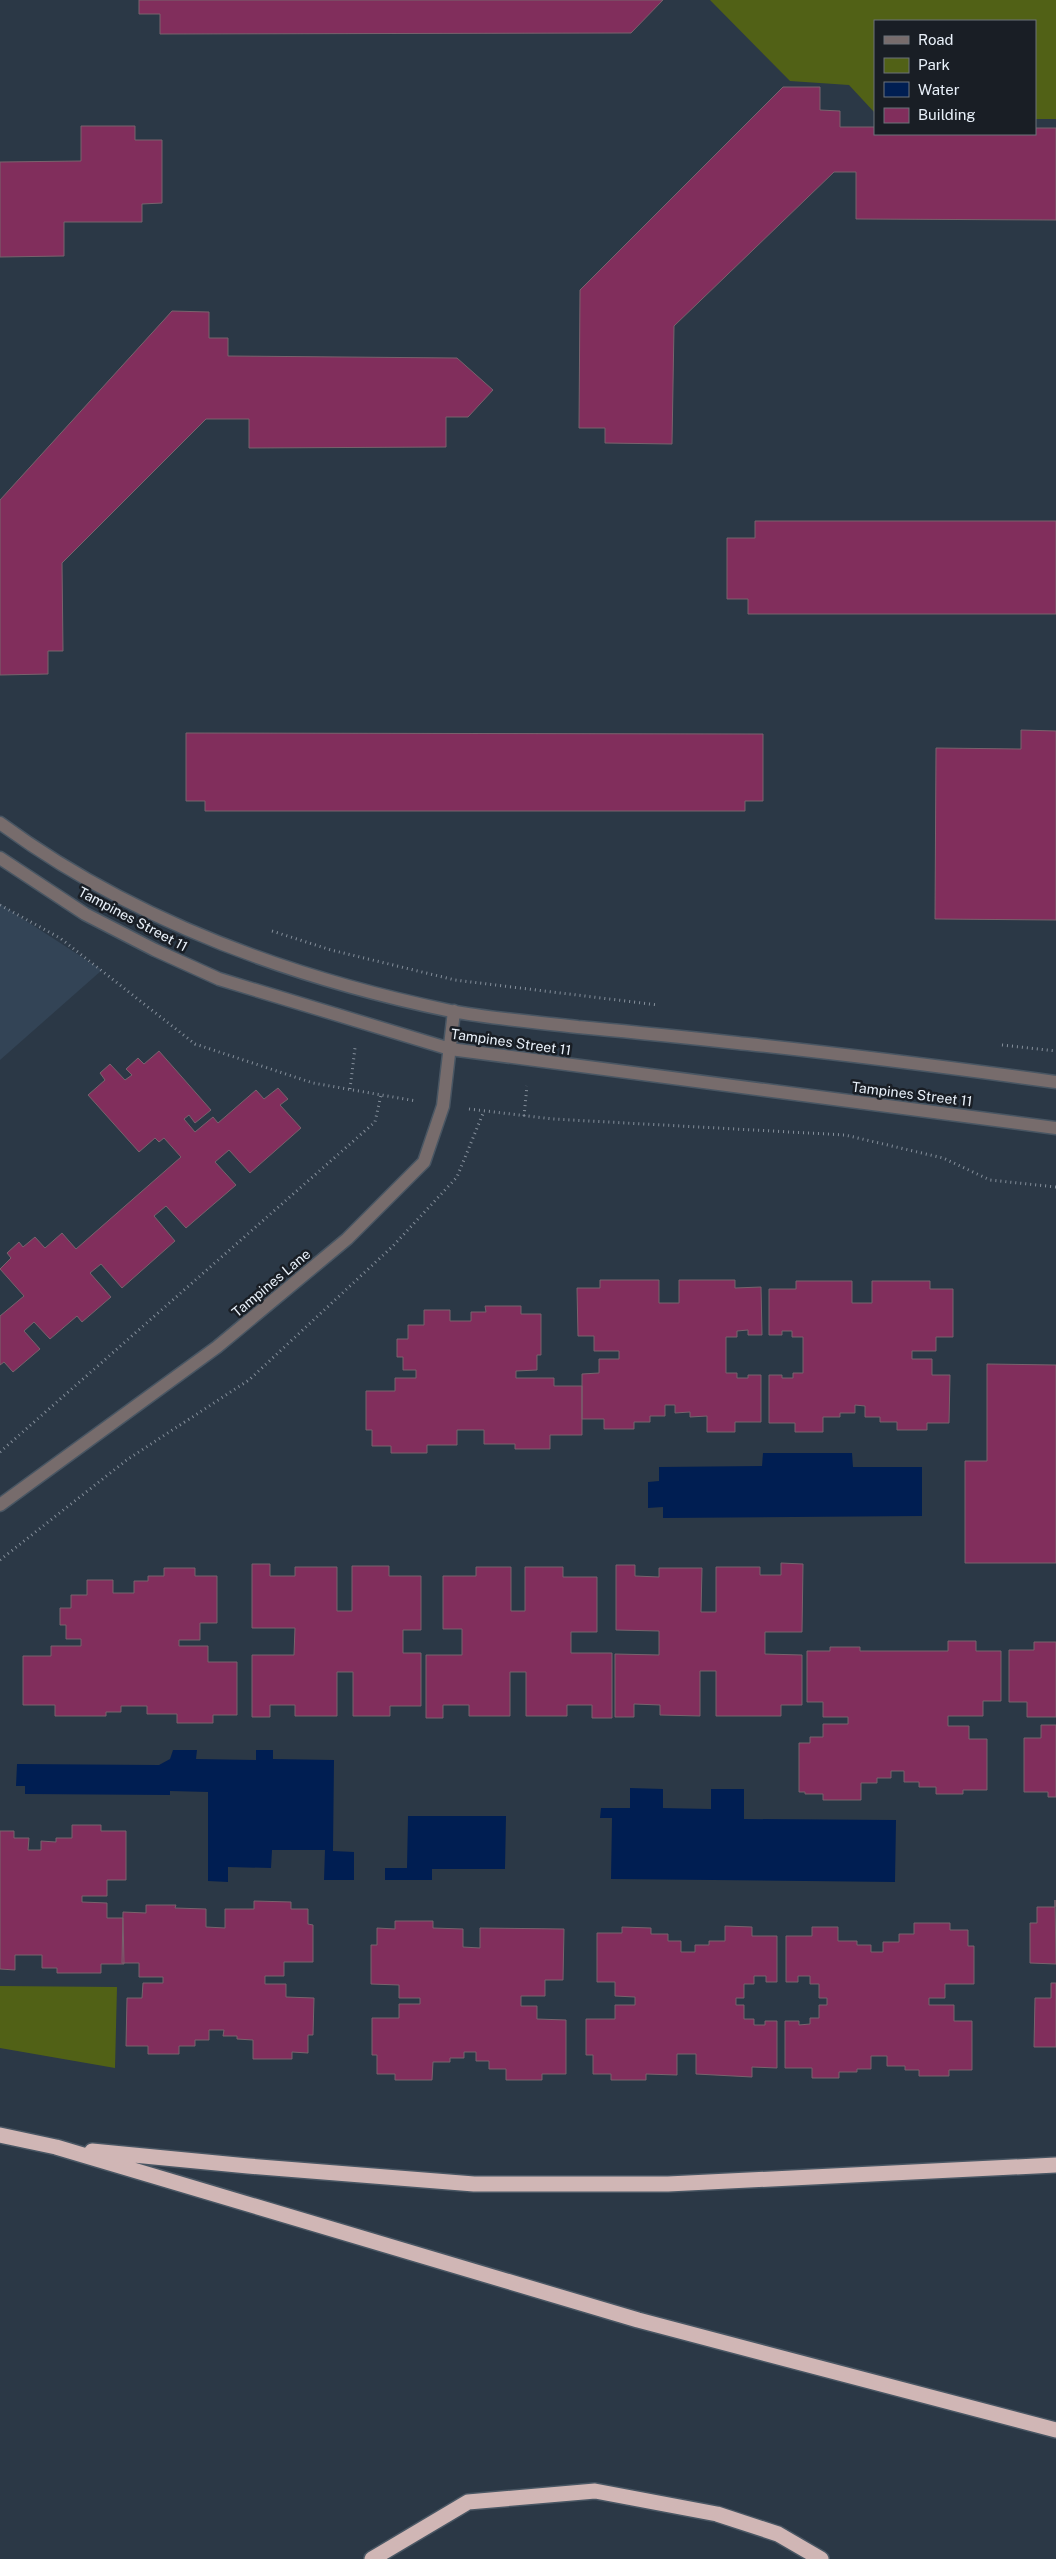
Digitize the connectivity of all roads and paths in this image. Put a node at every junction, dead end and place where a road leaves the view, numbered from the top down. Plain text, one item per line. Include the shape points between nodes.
1 (0, 823) edge
2 (0, 858) edge
3 (0, 905) edge
4 (266, 929) dead end
5 (534, 990) dead end
6 (454, 1011) junction
7 (450, 1050) junction
8 (1056, 1082) edge
9 (381, 1095) junction
10 (443, 1106) junction
11 (484, 1111) junction
12 (1056, 1128) edge
13 (1056, 1186) edge
14 (0, 1452) edge
15 (0, 1505) edge
16 (0, 1560) edge
17 (0, 2135) edge
18 (56, 2147) junction
19 (1056, 2165) edge
20 (1056, 2430) edge
21 (372, 2559) edge
22 (820, 2559) edge

1 - 6 street, Tampines Street 11 via 100,887 168,923 361,990
2 - 7 street, Tampines Street 11 via 85,914 219,979
3 - 9 path via 60,938 195,1044 313,1083
4 - 5 path via 331,950 456,980
6 - 7 street, Tampines Lane
6 - 8 street, Tampines Street 11 via 843,1054
7 - 10 street, Tampines Lane
7 - 12 street, Tampines Street 11
9 - 10 path
9 - 14 path via 375,1122
10 - 11 path
10 - 15 street, Tampines Lane via 424,1162 347,1239 217,1347
11 - 13 path via 553,1119 845,1135 943,1158 990,1180
11 - 16 path via 457,1177 393,1246 249,1380 128,1459
17 - 18 highway
18 - 19 highway via 474,2184 668,2184
18 - 20 highway via 638,2320
21 - 22 highway via 468,2502 595,2491 717,2514 778,2534

